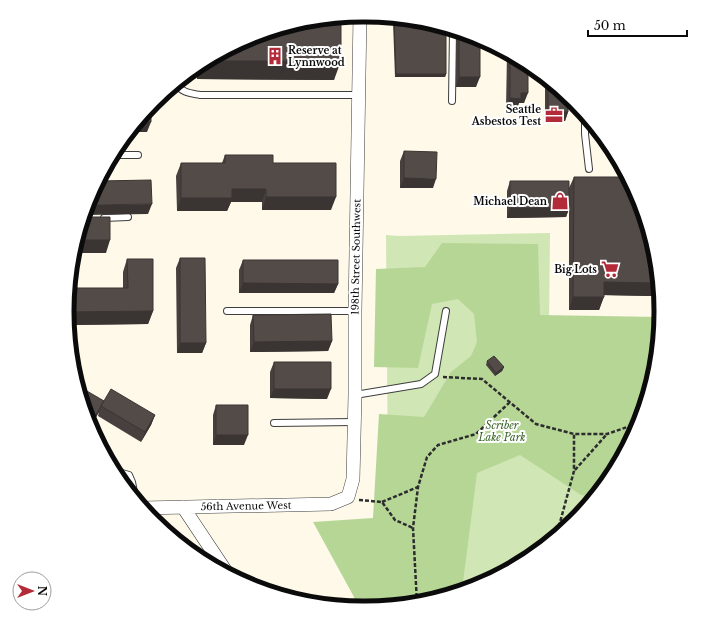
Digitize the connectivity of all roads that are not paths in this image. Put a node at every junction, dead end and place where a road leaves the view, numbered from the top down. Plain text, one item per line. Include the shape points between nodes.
1 (360, 22) edge
2 (453, 36) edge
3 (180, 89) edge
4 (358, 95) junction
5 (452, 101) dead end
6 (585, 124) edge
7 (120, 155) edge
8 (138, 155) dead end
9 (589, 169) dead end
10 (128, 217) dead end
11 (99, 218) edge
12 (227, 311) dead end
13 (355, 311) junction
14 (446, 311) dead end
15 (355, 395) junction
16 (274, 422) dead end
17 (354, 422) junction
18 (124, 474) edge
19 (133, 486) edge
20 (348, 497) joint
21 (183, 507) junction
22 (151, 508) edge
23 (220, 563) edge

1 - 4 street, 198th Street Southwest
2 - 5 lane
3 - 4 lane via 200,95
4 - 13 street, 198th Street Southwest
6 - 9 lane
7 - 8 lane
10 - 11 lane
12 - 13 lane
13 - 15 street, 198th Street Southwest
14 - 15 lane via 435,374 421,384
15 - 17 street, 198th Street Southwest
16 - 17 lane
17 - 20 street, 198th Street Southwest via 353,479
18 - 19 lane via 129,475
20 - 21 street, 56th Avenue West via 331,504
21 - 22 street, 56th Avenue West
21 - 23 street

